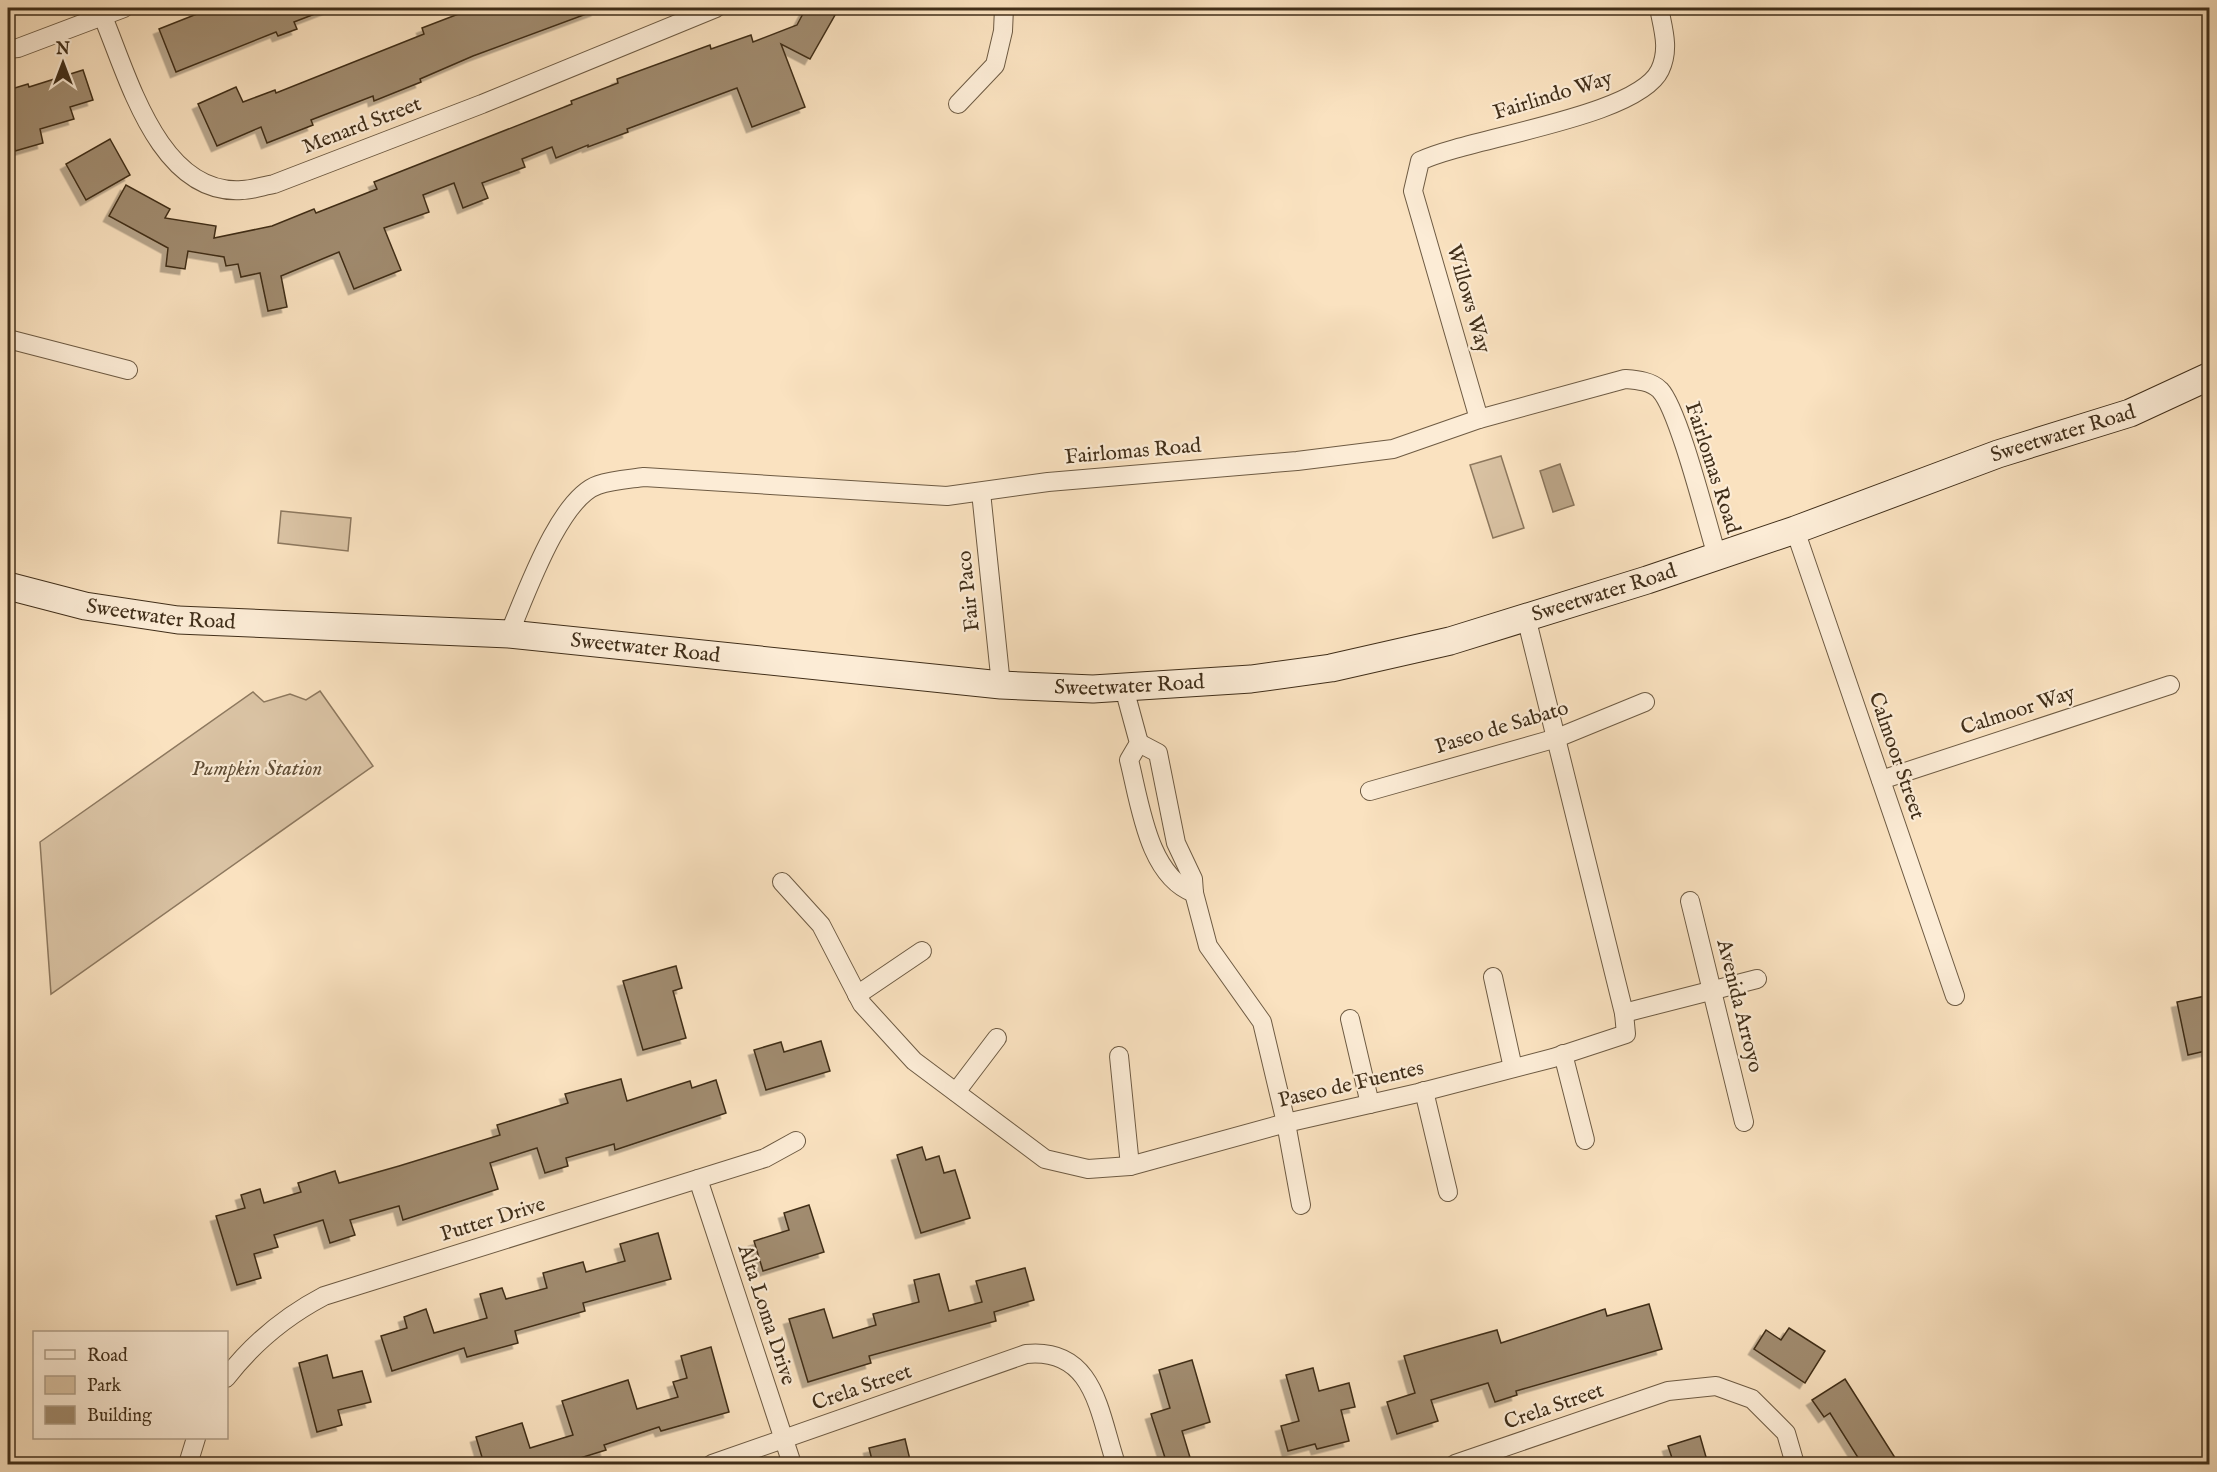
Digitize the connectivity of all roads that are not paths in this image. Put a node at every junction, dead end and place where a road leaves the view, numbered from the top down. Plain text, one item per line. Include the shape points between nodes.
1 (124, 8) edge
2 (716, 8) edge
3 (1004, 8) edge
4 (1659, 8) edge
5 (103, 17) junction
6 (8, 49) edge
7 (958, 104) dead end
8 (1413, 191) joint
9 (8, 339) edge
10 (128, 370) dead end
11 (2210, 376) edge
12 (1479, 419) junction
13 (981, 492) junction
14 (1795, 530) junction
15 (1717, 556) junction
16 (8, 586) edge
17 (1526, 618) junction
18 (509, 634) junction
19 (1001, 685) junction
20 (2170, 685) dead end
21 (1124, 688) junction
22 (1645, 702) dead end
23 (1557, 738) junction
24 (1139, 743) junction
25 (1881, 780) junction
26 (1370, 791) dead end
27 (782, 882) dead end
28 (1194, 893) junction
29 (1690, 901) dead end
30 (922, 951) dead end
31 (1493, 977) dead end
32 (1757, 979) dead end
33 (1713, 992) junction
34 (857, 995) junction
35 (1955, 996) dead end
36 (1624, 1013) junction
37 (1350, 1019) dead end
38 (997, 1038) dead end
39 (1563, 1054) junction
40 (1119, 1056) dead end
41 (1513, 1068) junction
42 (1425, 1091) junction
43 (956, 1092) junction
44 (1370, 1104) junction
45 (1744, 1122) dead end
46 (1286, 1123) junction
47 (1586, 1140) dead end
48 (796, 1141) dead end
49 (1130, 1166) junction
50 (698, 1179) junction
51 (1448, 1192) dead end
52 (1301, 1205) dead end
53 (228, 1376) edge
54 (195, 1439) edge
55 (784, 1440) junction
56 (188, 1464) edge
57 (712, 1464) edge
58 (792, 1464) edge
59 (1116, 1464) edge
60 (1457, 1464) edge
61 (1795, 1464) edge

1 - 5 street
2 - 5 street, Menard Street via 471,108 273,184 241,191 210,185 188,174 168,156 146,118
3 - 7 street via 995,65
4 - 8 street, Fairlindo Way via 1667,44 1660,69 1650,84 1618,102 1528,130 1443,150 1420,161
5 - 6 street
8 - 12 street, Willows Way
9 - 10 street
11 - 14 main road, Sweetwater Road via 2130,413 1998,454
12 - 13 street, Fairlomas Road via 1393,449
12 - 15 street, Fairlomas Road via 1626,379 1652,385 1660,390 1673,413
13 - 18 street, Fairlomas Road via 946,496 644,477 597,485 581,497 550,538
13 - 19 street, Fair Paco
14 - 15 main road, Sweetwater Road
14 - 25 street, Calmoor Street
15 - 17 main road, Sweetwater Road
16 - 18 main road, Sweetwater Road via 85,606 178,620
17 - 21 main road, Sweetwater Road via 1450,641 1331,668 1251,679
17 - 23 street, Paseo de Fuentes
18 - 19 main road, Sweetwater Road
19 - 21 main road, Sweetwater Road
20 - 25 street, Calmoor Way
21 - 24 street
22 - 23 street, Paseo de Sabato
23 - 26 street, Paseo de Sabato
23 - 36 street, Paseo de Fuentes
24 - 28 street via 1158,753 1176,843 1193,879
24 - 28 street via 1129,760 1151,850 1181,888
25 - 35 street, Calmoor Street
27 - 34 street, Paseo de Fuentes via 821,925
28 - 46 street via 1209,946 1262,1022
29 - 33 street, Avenida Arroyo
30 - 34 street
31 - 41 street
32 - 33 street
33 - 36 street
33 - 45 street, Avenida Arroyo
34 - 43 street, Paseo de Fuentes via 915,1061
36 - 39 street, Paseo de Fuentes via 1626,1034
37 - 44 street
38 - 43 street
39 - 41 street, Paseo de Fuentes
39 - 47 street
40 - 49 street
41 - 42 street, Paseo de Fuentes
42 - 44 street, Paseo de Fuentes
42 - 51 street
43 - 49 street, Paseo de Fuentes via 1046,1159 1088,1169
44 - 46 street, Paseo de Fuentes
46 - 49 street, Paseo de Fuentes
46 - 52 street
48 - 50 street, Putter Drive via 765,1158
50 - 53 street, Putter Drive via 324,1296 278,1324
50 - 55 street, Alta Loma Drive
54 - 56 street
55 - 57 street, Crela Street
55 - 58 street, Alta Loma Drive
55 - 59 street, Crela Street via 1026,1354 1049,1353 1070,1362 1087,1378
60 - 61 street, Crela Street via 1668,1391 1716,1386 1752,1399 1786,1433

